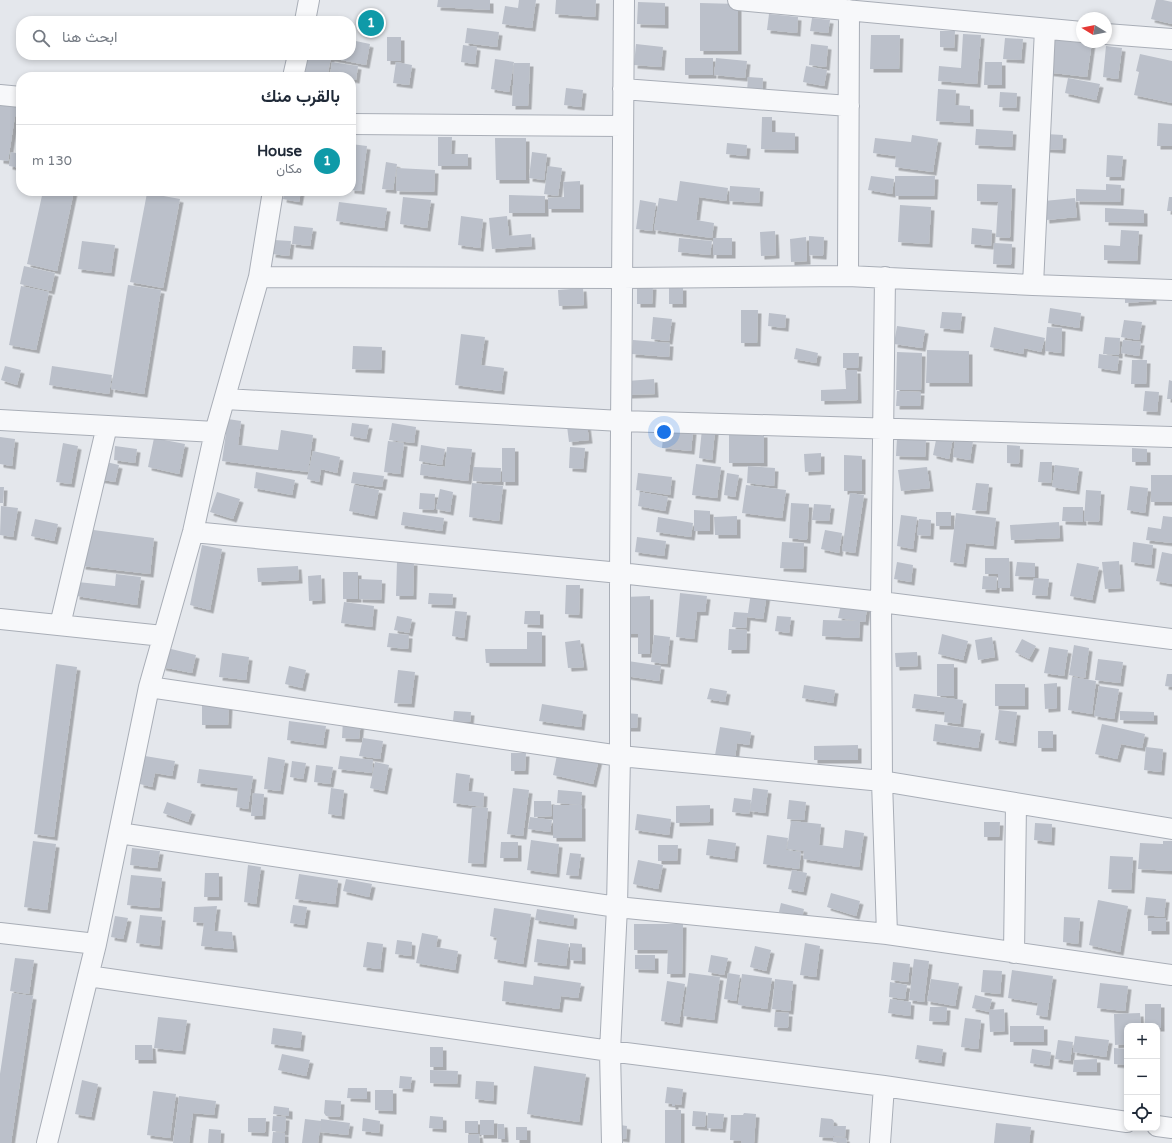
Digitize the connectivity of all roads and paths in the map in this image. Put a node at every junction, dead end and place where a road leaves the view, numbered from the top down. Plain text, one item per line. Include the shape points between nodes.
1 (309, 0) edge
2 (624, 0) edge
3 (738, 0) edge
4 (849, 10) junction
5 (305, 16) edge
6 (1045, 29) junction
7 (1076, 32) edge
8 (1112, 34) edge
9 (1172, 39) edge
10 (297, 60) edge
11 (294, 72) edge
12 (624, 89) junction
13 (0, 95) edge
14 (16, 97) edge
15 (849, 106) junction
16 (356, 124) edge
17 (623, 126) junction
18 (272, 196) edge
19 (259, 276) junction
20 (848, 276) junction
21 (885, 277) junction
22 (622, 278) junction
23 (1033, 285) junction
24 (1172, 290) edge
25 (226, 399) junction
26 (0, 420) edge
27 (621, 421) junction
28 (107, 426) junction
29 (883, 428) junction
30 (215, 432) junction
31 (1172, 437) edge
32 (193, 532) junction
33 (620, 573) junction
34 (881, 602) junction
35 (0, 619) edge
36 (60, 625) junction
37 (163, 636) junction
38 (1172, 639) edge
39 (149, 687) junction
40 (620, 756) junction
41 (882, 781) junction
42 (1016, 804) junction
43 (1172, 829) edge
44 (119, 833) junction
45 (617, 907) junction
46 (0, 933) edge
47 (887, 934) junction
48 (96, 944) junction
49 (1014, 952) junction
50 (1172, 975) edge
51 (88, 976) junction
52 (610, 1052) junction
53 (884, 1086) junction
54 (1124, 1122) edge
55 (1160, 1126) edge
56 (1172, 1128) edge
57 (47, 1143) edge
58 (612, 1143) edge
59 (880, 1143) edge

1 - 5 street
2 - 12 street
3 - 4 street
4 - 6 street
4 - 15 street
6 - 7 street
6 - 23 street
8 - 9 street
10 - 11 street
12 - 15 street
12 - 17 street
13 - 14 street
15 - 20 street
16 - 17 street
17 - 22 street
18 - 19 street
19 - 22 street
19 - 25 street
20 - 21 street
20 - 22 street
21 - 23 street
21 - 29 street
22 - 27 street
23 - 24 street
25 - 27 street
25 - 30 street
26 - 28 street
27 - 29 street
27 - 33 street
28 - 30 street
28 - 36 street
29 - 31 street
29 - 34 street
30 - 32 street
32 - 33 street
32 - 37 street
33 - 34 street
33 - 40 street
34 - 38 street
34 - 41 street
35 - 36 street
36 - 37 street
37 - 39 street
39 - 40 street
39 - 44 street
40 - 41 street
40 - 45 street
41 - 42 street
41 - 47 street
42 - 43 street
42 - 49 street
44 - 45 street
44 - 48 street
45 - 47 street
45 - 52 street
46 - 48 street
47 - 49 street
48 - 51 street
49 - 50 street
51 - 52 street
51 - 57 street
52 - 53 street
52 - 58 street
53 - 54 street
53 - 59 street
55 - 56 street

